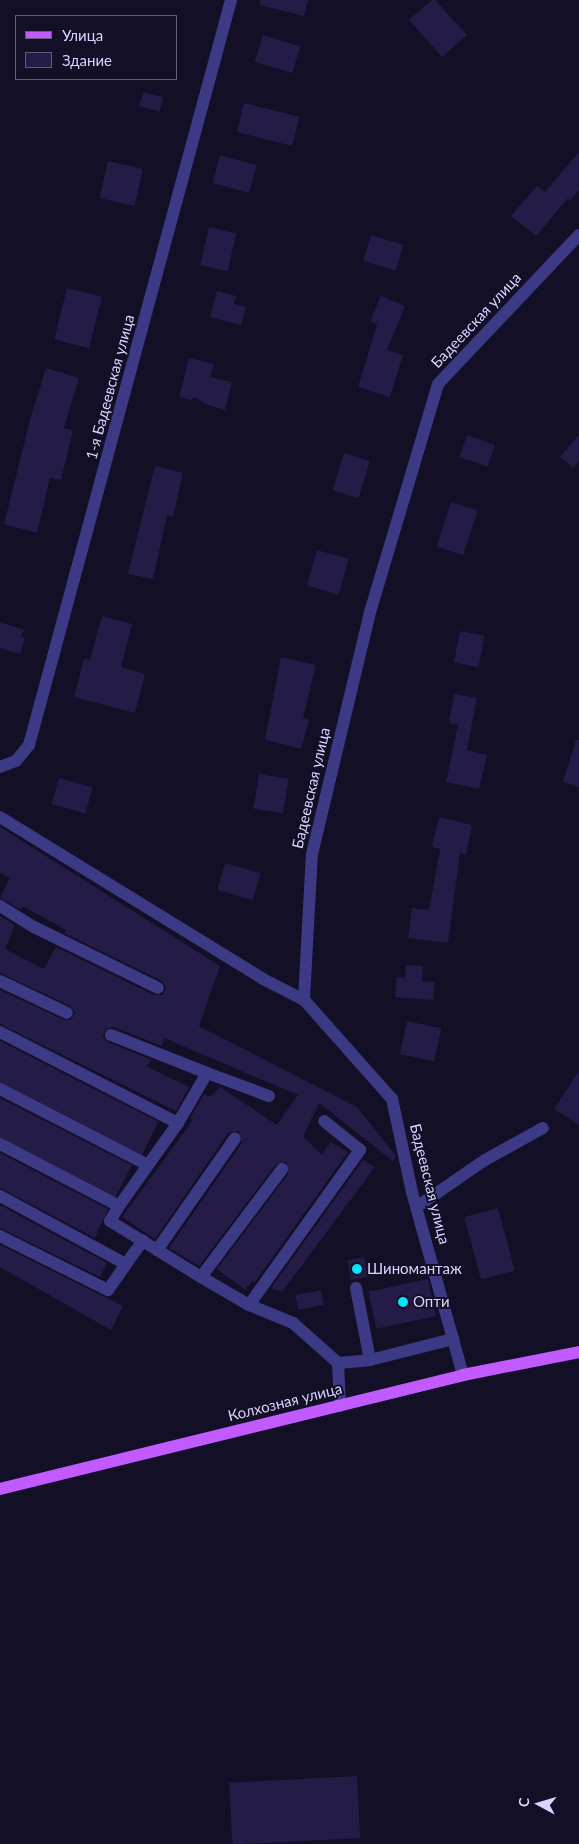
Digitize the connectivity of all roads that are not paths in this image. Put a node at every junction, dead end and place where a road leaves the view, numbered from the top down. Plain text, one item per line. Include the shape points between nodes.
1 (231, 0) edge
2 (579, 234) edge
3 (0, 768) edge
4 (0, 817) edge
5 (0, 906) edge
6 (0, 981) edge
7 (158, 988) dead end
8 (304, 1000) junction
9 (67, 1013) dead end
10 (0, 1032) edge
11 (111, 1035) dead end
12 (207, 1073) junction
13 (0, 1089) edge
14 (269, 1096) dead end
15 (324, 1121) dead end
16 (178, 1123) junction
17 (543, 1128) dead end
18 (235, 1138) dead end
19 (0, 1144) edge
20 (148, 1165) junction
21 (282, 1169) dead end
22 (0, 1196) edge
23 (118, 1206) junction
24 (418, 1206) junction
25 (0, 1236) edge
26 (142, 1241) junction
27 (157, 1250) junction
28 (126, 1264) junction
29 (201, 1277) junction
30 (356, 1288) dead end
31 (250, 1305) junction
32 (453, 1339) junction
33 (579, 1352) edge
34 (370, 1360) junction
35 (338, 1363) junction
36 (463, 1375) junction
37 (340, 1406) junction
38 (0, 1489) edge

1 - 3 street, 1-я Бадеевская улица via 29,745 16,761
2 - 8 street, Бадеевская улица via 438,384 371,609 312,854
4 - 8 street via 263,979
5 - 7 street via 34,928
6 - 9 street
8 - 24 street, Бадеевская улица via 392,1099
10 - 16 street
11 - 12 street
12 - 14 street
12 - 16 street
13 - 20 street
15 - 31 street via 360,1150
16 - 20 street
17 - 24 street via 485,1160
18 - 27 street
19 - 23 street
20 - 23 street
21 - 29 street
22 - 28 street
23 - 26 street via 110,1222
24 - 32 street, Бадеевская улица
25 - 28 street via 108,1290
26 - 27 street
26 - 28 street
27 - 29 street
29 - 31 street
30 - 34 street
31 - 35 street via 293,1323
32 - 34 street
32 - 36 street, Бадеевская улица
33 - 36 main road, Колхозная улица
34 - 35 street
35 - 37 street
36 - 37 main road, Колхозная улица
37 - 38 main road, Колхозная улица

